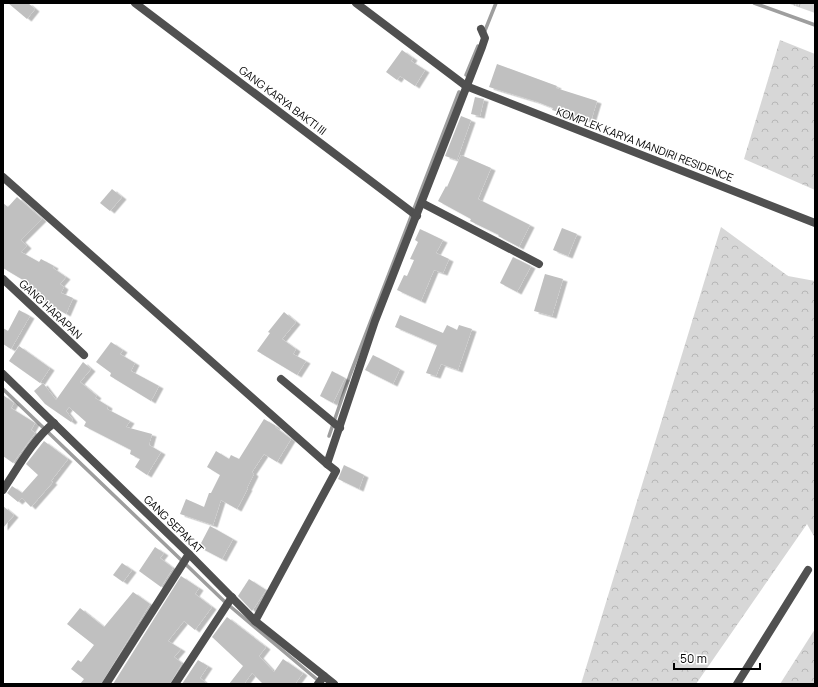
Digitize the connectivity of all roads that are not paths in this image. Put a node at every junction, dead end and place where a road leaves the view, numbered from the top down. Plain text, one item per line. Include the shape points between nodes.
1 (135, 3) edge
2 (356, 3) edge
3 (481, 29) dead end
4 (466, 86) junction
5 (3, 177) edge
6 (422, 203) junction
7 (413, 213) junction
8 (815, 223) edge
9 (539, 264) dead end
10 (3, 279) edge
11 (84, 355) dead end
12 (3, 374) edge
13 (281, 379) dead end
14 (51, 425) junction
15 (340, 428) junction
16 (327, 464) junction
17 (3, 490) edge
18 (188, 557) junction
19 (808, 570) dead end
20 (229, 601) junction
21 (255, 621) junction
22 (322, 679) edge
23 (106, 684) edge
24 (175, 684) edge
25 (334, 684) edge
26 (737, 684) edge

1 - 7 street, GANG KARYA BAKTI III
2 - 4 street, KOMPLEK KARYA MANDIRI RESIDENCE
3 - 4 street via 484,42
4 - 6 street
4 - 8 street, KOMPLEK KARYA MANDIRI RESIDENCE
5 - 16 street
6 - 7 street
6 - 9 street
7 - 15 street via 340,421
10 - 11 street, GANG HARAPAN
12 - 14 street, GANG SEPAKAT
13 - 15 street
14 - 17 street
14 - 18 street, GANG SEPAKAT
15 - 16 street
16 - 21 street via 336,471
18 - 20 street, GANG SEPAKAT
18 - 23 street
19 - 26 street
20 - 21 street, GANG SEPAKAT
20 - 24 street
21 - 22 street, GANG SEPAKAT
22 - 25 street, GANG SEPAKAT

